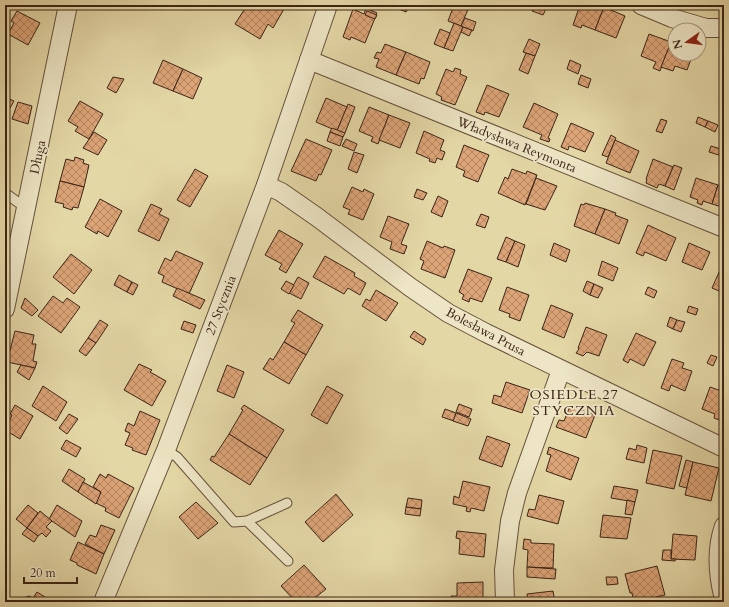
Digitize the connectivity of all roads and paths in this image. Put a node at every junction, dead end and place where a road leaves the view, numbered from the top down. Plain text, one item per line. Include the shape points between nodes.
1 (68, 5) edge
2 (328, 5) edge
3 (641, 5) edge
4 (724, 28) edge
5 (309, 60) junction
6 (266, 185) junction
7 (5, 193) edge
8 (26, 208) junction
9 (724, 228) edge
10 (5, 309) edge
11 (561, 370) junction
12 (724, 448) edge
13 (166, 450) junction
14 (287, 503) dead end
15 (247, 522) junction
16 (724, 526) edge
17 (288, 561) dead end
18 (724, 599) edge
19 (103, 602) edge
20 (505, 602) edge

1 - 8 street, Długa
2 - 5 street, 27 Stycznia
3 - 4 street via 706,28
5 - 6 street, 27 Stycznia
5 - 9 street, Władysława Reymonta
6 - 11 street, Bolesława Prusa via 293,200 448,313
6 - 13 street, 27 Stycznia
7 - 8 lane
8 - 10 street, Długa
11 - 12 street, Bolesława Prusa
11 - 20 street via 517,493 510,521 504,570
13 - 15 lane via 177,457 234,522
13 - 19 street, 27 Stycznia
14 - 15 lane
15 - 17 lane
16 - 18 street via 719,554

